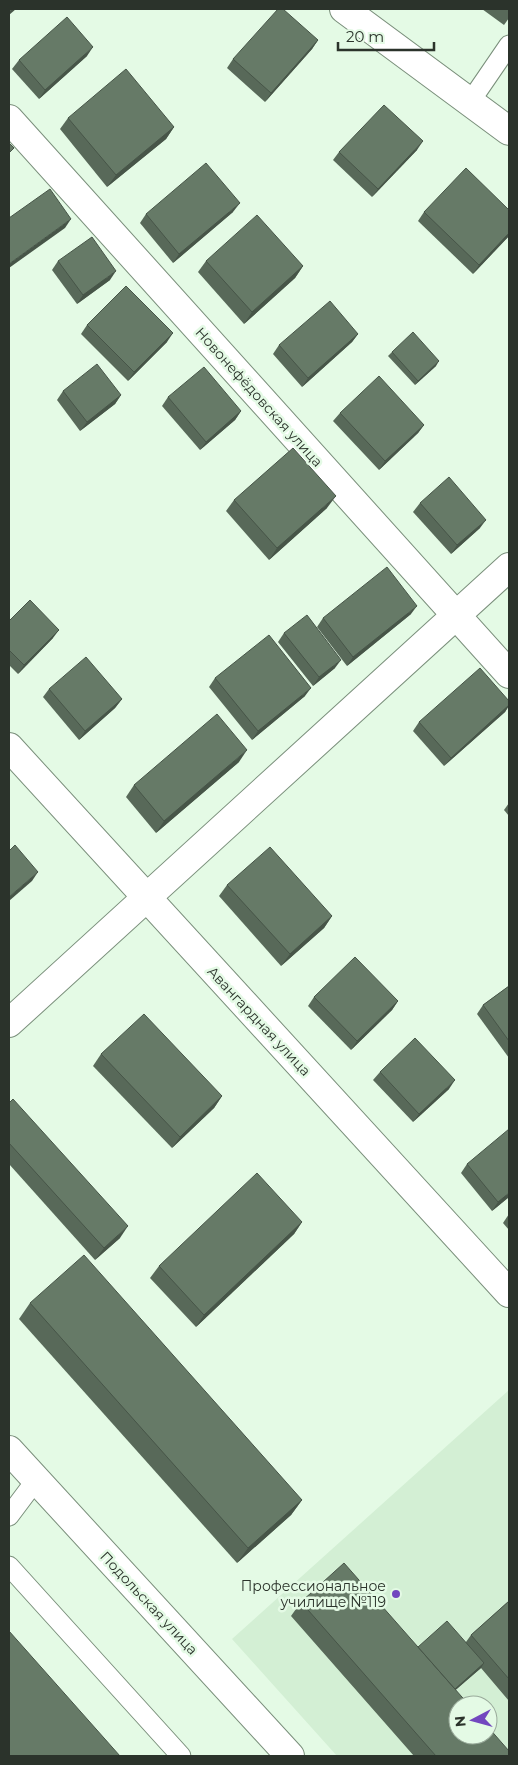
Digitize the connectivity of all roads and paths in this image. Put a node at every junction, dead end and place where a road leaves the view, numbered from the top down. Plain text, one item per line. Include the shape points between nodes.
1 (344, 9) edge
2 (509, 45) edge
3 (470, 102) junction
4 (9, 120) edge
5 (509, 131) edge
6 (509, 567) edge
7 (455, 615) junction
8 (509, 674) edge
9 (9, 747) edge
10 (146, 898) junction
11 (9, 1023) edge
12 (509, 1293) edge
13 (9, 1450) edge
14 (36, 1480) junction
15 (9, 1516) edge
16 (9, 1566) edge
17 (181, 1756) edge
18 (290, 1756) edge

1 - 3 street
2 - 3 lane
3 - 5 street
4 - 7 street, Новонефёдовская улица
6 - 7 street
7 - 8 street, Новонефёдовская улица
7 - 10 street
9 - 10 street, Авангардная улица
10 - 11 street
10 - 12 street, Авангардная улица
13 - 14 street, Подольская улица
14 - 15 lane
14 - 18 street, Подольская улица
16 - 17 lane

